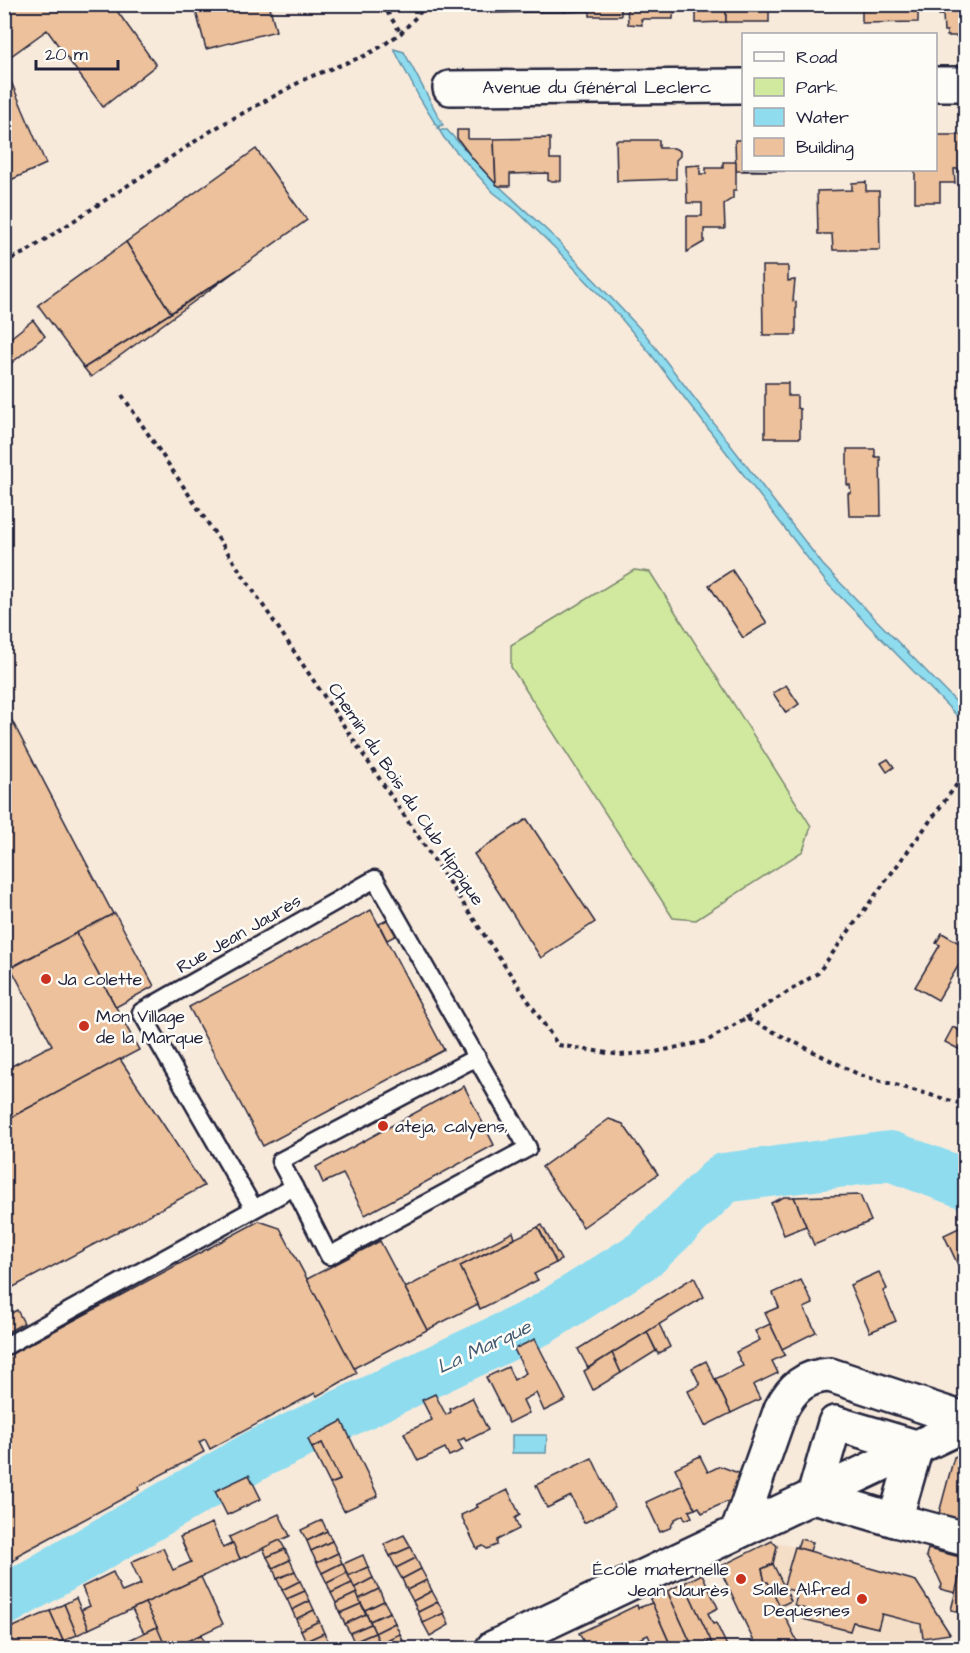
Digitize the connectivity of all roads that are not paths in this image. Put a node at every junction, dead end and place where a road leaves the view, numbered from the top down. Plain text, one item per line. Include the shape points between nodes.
1 (937, 84) edge
2 (966, 84) edge
3 (742, 86) edge
4 (450, 88) dead end
5 (477, 1057) junction
6 (294, 1187) junction
7 (254, 1209) junction
8 (4, 1347) edge
9 (966, 1422) edge
10 (916, 1447) junction
11 (814, 1496) junction
12 (895, 1520) junction
13 (738, 1531) junction
14 (966, 1539) edge
15 (493, 1648) edge

1 - 2 street
3 - 4 street, Avenue du Général Leclerc
5 - 6 lane, Rue Jean Jaurès via 280,1161
5 - 6 lane, Rue Jean Jaurès via 528,1148 329,1256
5 - 7 lane, Rue Jean Jaurès via 375,879 141,1012
6 - 7 lane
7 - 8 lane
9 - 10 street
9 - 13 street via 830,1375 807,1379 788,1396 782,1409
10 - 11 street
10 - 11 street via 835,1423
10 - 12 street
11 - 12 street
11 - 13 street
12 - 14 street
13 - 15 street

